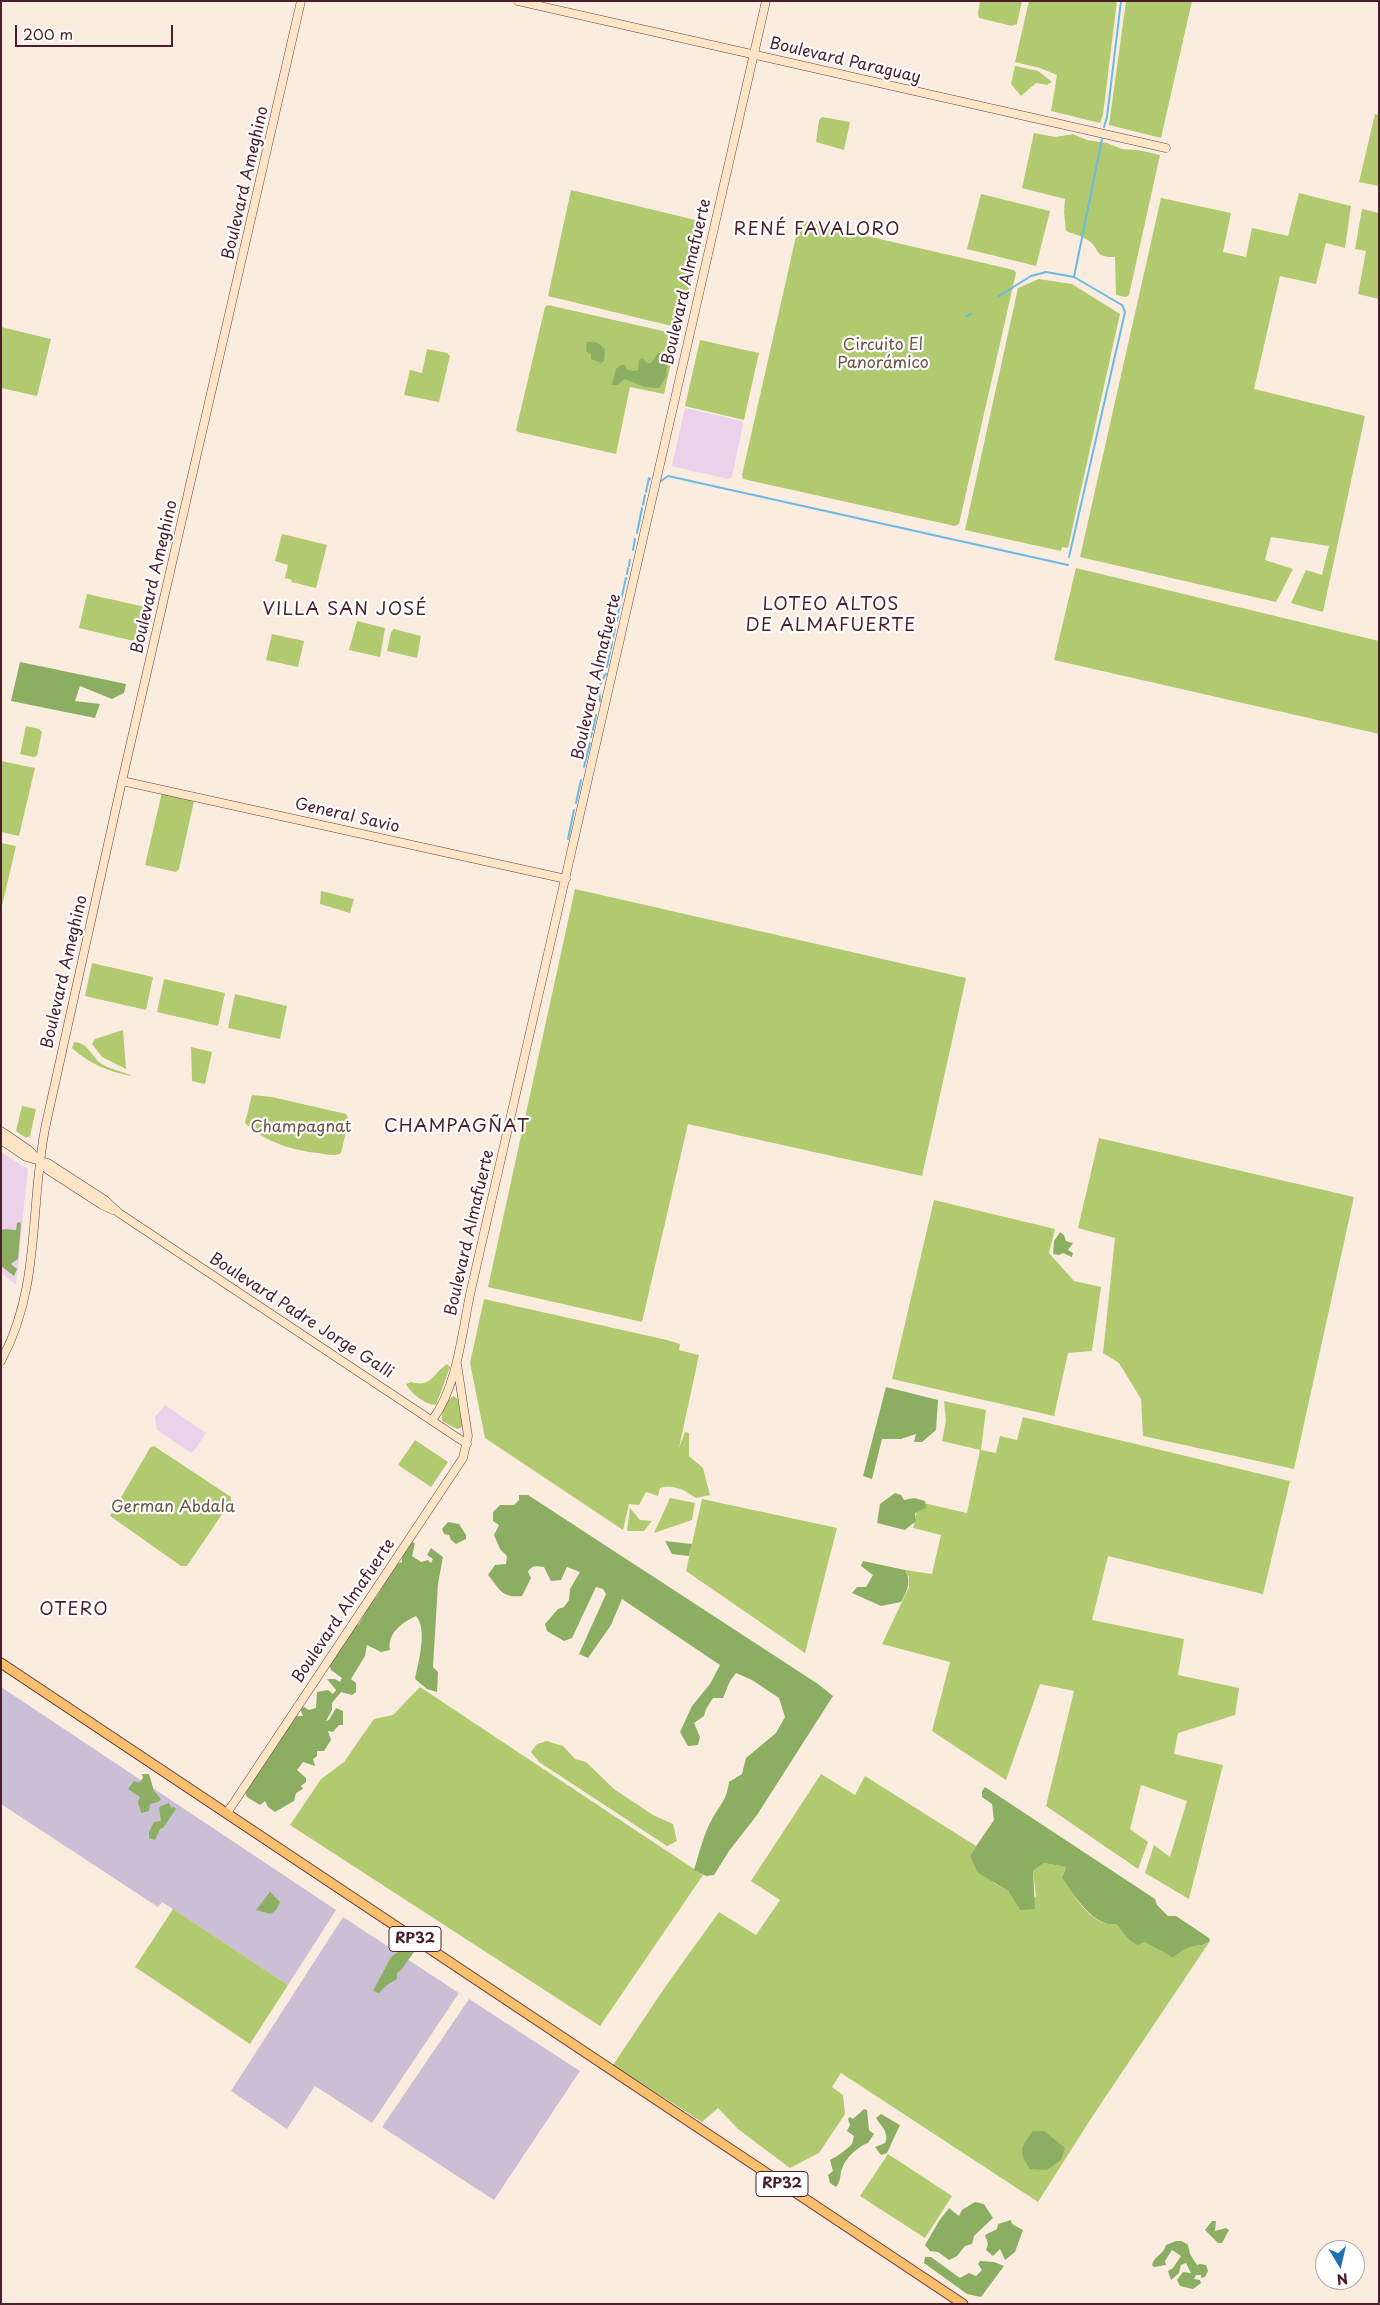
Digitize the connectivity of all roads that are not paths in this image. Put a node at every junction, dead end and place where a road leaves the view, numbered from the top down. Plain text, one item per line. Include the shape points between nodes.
1 (301, 1) edge
2 (518, 1) edge
3 (766, 1) edge
4 (753, 55) junction
5 (1166, 148) dead end
6 (122, 781) junction
7 (566, 879) junction
8 (1, 1131) edge
9 (1, 1140) edge
10 (39, 1160) junction
11 (456, 1360) junction
12 (1, 1361) edge
13 (433, 1420) junction
14 (467, 1444) junction
15 (1, 1663) edge
16 (227, 1813) junction
17 (962, 2304) edge

1 - 6 main road, Boulevard Ameghino
2 - 4 main road, Boulevard Paraguay
3 - 4 main road, Boulevard Almafuerte
4 - 5 main road, Boulevard Paraguay
4 - 7 main road, Boulevard Almafuerte
6 - 7 main road, General Savio
6 - 10 main road, Boulevard Ameghino
7 - 11 main road, Boulevard Almafuerte
8 - 10 main road
9 - 10 main road via 26,1157
10 - 12 main road, Boulevard Ameghino via 29,1285
10 - 13 main road, Boulevard Padre Jorge Galli via 105,1200 119,1213
11 - 13 main road, Boulevard Almafuerte via 444,1400
11 - 14 main road, Boulevard Almafuerte via 468,1430
13 - 14 main road, Boulevard Padre Jorge Galli
14 - 16 main road, Boulevard Almafuerte via 463,1458
15 - 16 main road, RP32
16 - 17 main road, RP32

